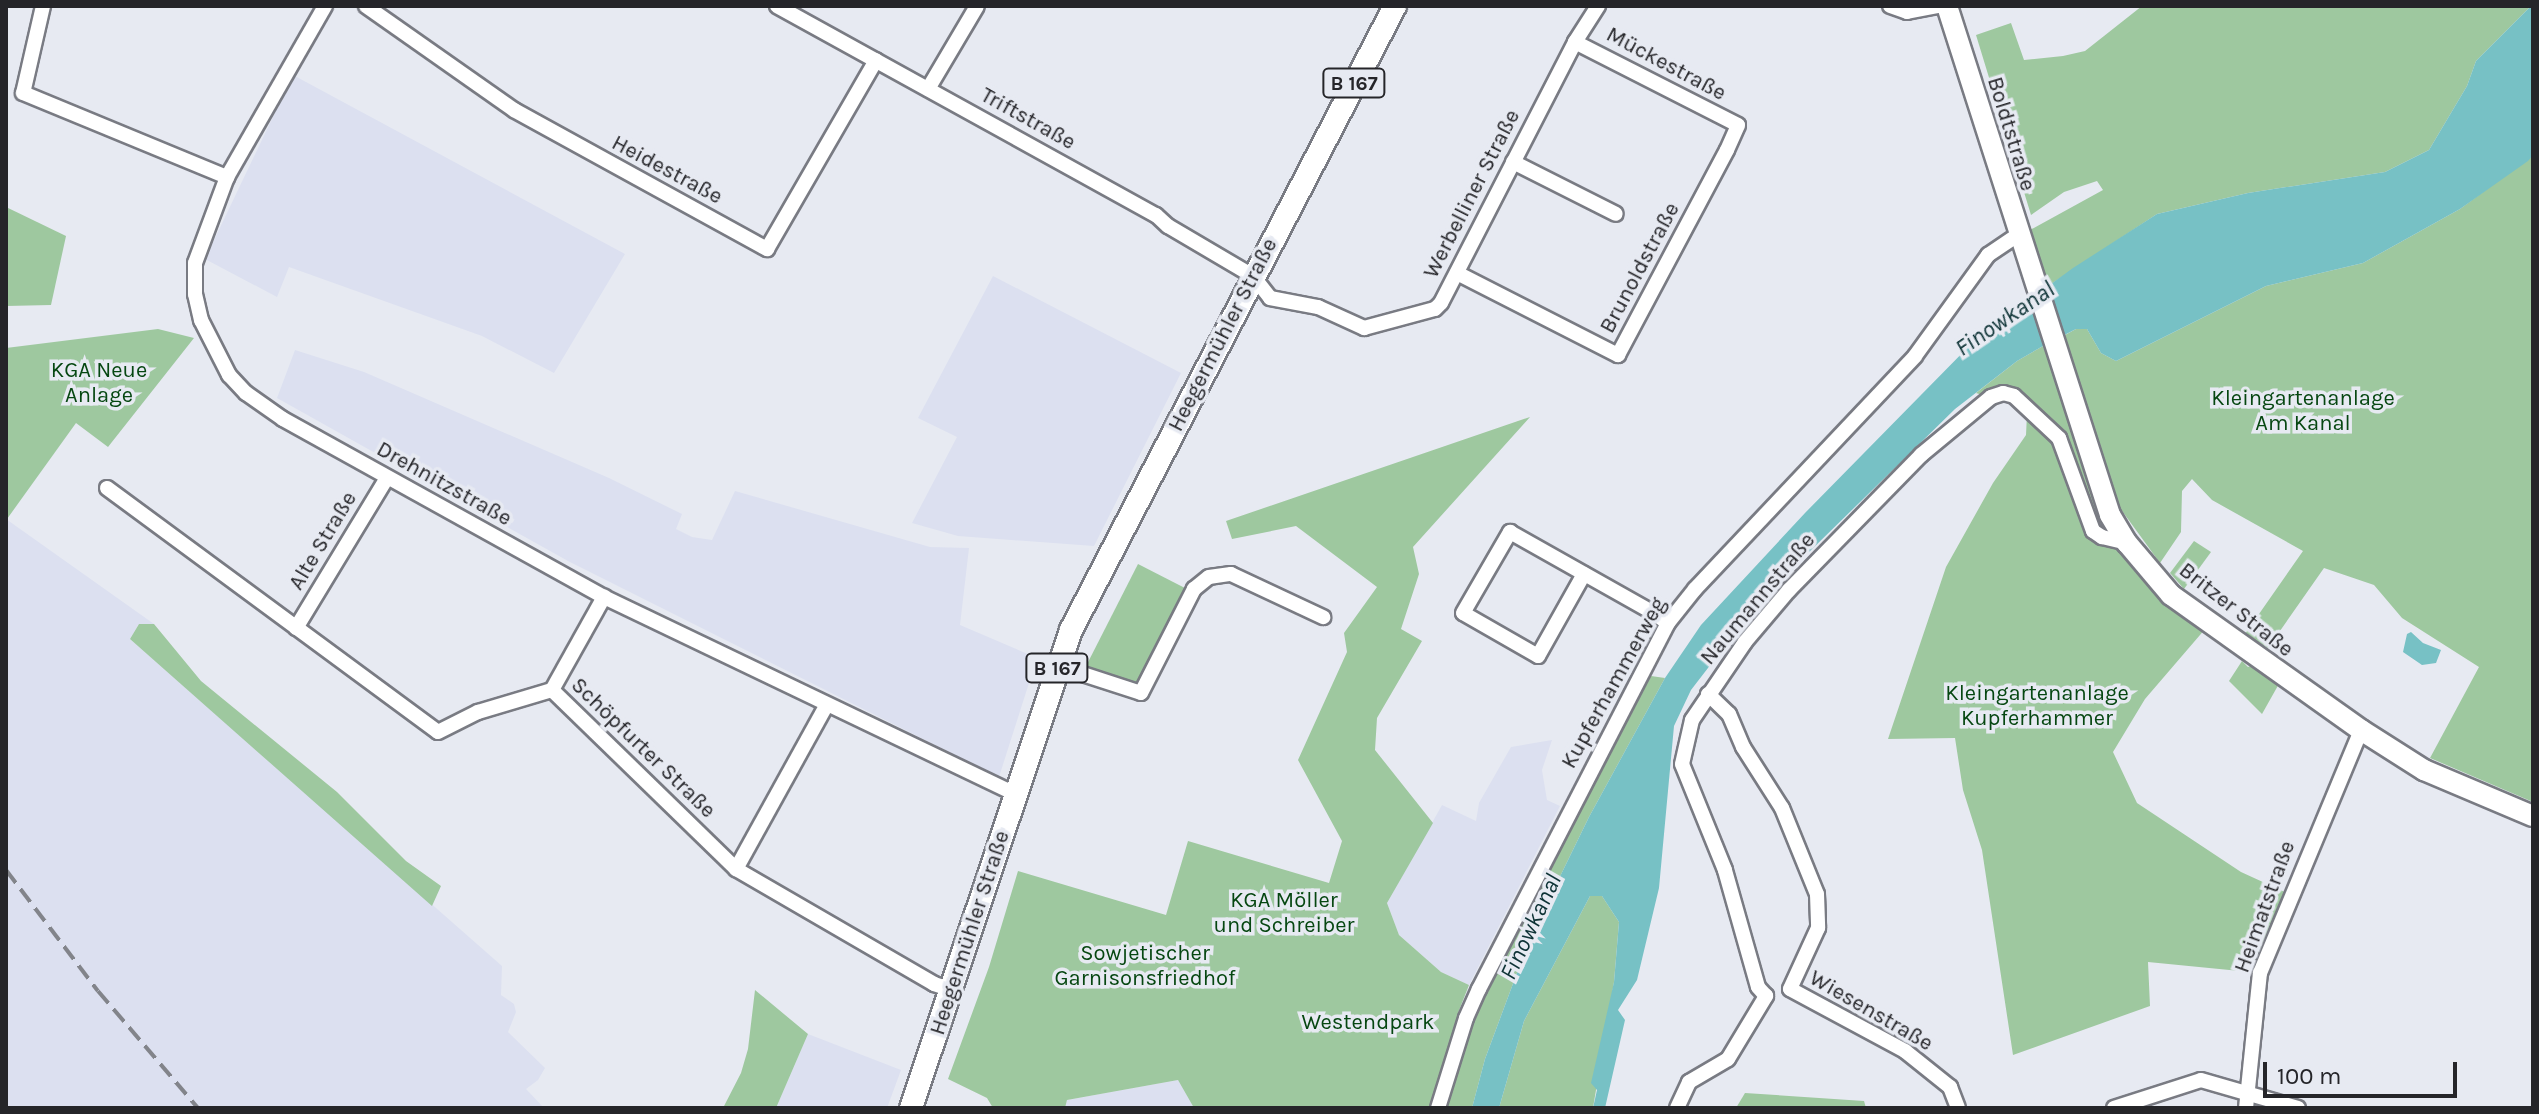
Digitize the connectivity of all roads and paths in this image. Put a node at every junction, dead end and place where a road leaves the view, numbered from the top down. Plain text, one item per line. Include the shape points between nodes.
1 (43, 6) edge
2 (325, 6) edge
3 (366, 6) edge
4 (777, 6) edge
5 (977, 6) edge
6 (1395, 6) edge
7 (1598, 6) edge
8 (1890, 6) edge
9 (1938, 6) edge
10 (1947, 6) edge
11 (1575, 42) junction
12 (876, 60) junction
13 (928, 89) junction
14 (1738, 125) joint
15 (1513, 162) junction
16 (227, 177) junction
17 (1616, 214) dead end
18 (2018, 235) junction
19 (1457, 273) junction
20 (2032, 275) joint
21 (1253, 276) junction
22 (387, 478) junction
23 (107, 488) dead end
24 (2127, 543) junction
25 (1584, 574) junction
26 (604, 597) junction
27 (1323, 617) dead end
28 (1668, 623) junction
29 (296, 628) junction
30 (1058, 666) junction
31 (552, 690) junction
32 (1708, 694) junction
33 (826, 706) junction
34 (2361, 730) junction
35 (1015, 794) junction
36 (2533, 816) edge
37 (736, 869) junction
38 (1790, 989) junction
39 (952, 990) junction
40 (1766, 996) junction
41 (2246, 1101) edge
42 (911, 1108) edge
43 (1438, 1108) edge
44 (1677, 1108) edge
45 (1958, 1108) edge
46 (2114, 1108) edge
47 (2298, 1108) edge

1 - 16 street via 23,93
2 - 16 street, Drehnitzstraße
3 - 12 street, Heidestraße via 514,110 767,249
4 - 12 street, Triftstraße
5 - 13 street
6 - 21 main road, Heegermühler Straße / B 167
7 - 11 street, Werbelliner Straße
8 - 9 street via 1907,12
10 - 18 main road, Boldtstraße
11 - 14 street, Mückestraße
11 - 15 street, Werbelliner Straße
12 - 13 street, Triftstraße
13 - 21 street, Triftstraße via 1154,214
14 - 19 street, Brunoldstraße via 1618,355
15 - 17 street
15 - 19 street, Werbelliner Straße
16 - 22 street, Drehnitzstraße via 195,263 195,294 215,350 246,393
18 - 20 main road, Boldtstraße
18 - 28 street, Kupferhammerweg via 1988,255 1915,356
19 - 21 street, Werbelliner Straße via 1435,309 1364,328 1318,307 1270,298
20 - 24 main road, Britzer Straße via 2110,515
21 - 30 main road, Heegermühler Straße / B 167 via 1071,630
22 - 26 street, Drehnitzstraße
22 - 29 street, Alte Straße
23 - 29 street, Schöpfurter Straße
24 - 32 street, Naumannstraße via 2093,531 2059,438 2014,396 1991,397 1921,455 1789,590
24 - 34 main road, Britzer Straße via 2171,595
25 - 25 street via 1510,532 1463,613 1538,656
25 - 28 street
26 - 31 street
26 - 33 street, Drehnitzstraße
27 - 30 street via 1231,574 1209,577 1194,589 1141,693
28 - 43 street, Kupferhammerweg via 1479,989
29 - 31 street, Schöpfurter Straße via 438,732 478,712
30 - 35 main road, Heegermühler Straße / B 167
31 - 37 street, Schöpfurter Straße
32 - 38 street, Wiesenstraße via 1729,714 1743,747 1782,808 1817,894 1818,928
32 - 40 street, Naumannstraße via 1692,720 1682,764 1725,870 1758,987
33 - 35 street, Drehnitzstraße
33 - 37 street
34 - 36 main road, Britzer Straße via 2424,770
34 - 41 street, Heimatstraße via 2260,973
35 - 39 main road, Heegermühler Straße / B 167
37 - 39 street, Schöpfurter Straße
38 - 40 street, Wiesenstraße
38 - 45 street, Wiesenstraße via 1905,1051 1950,1087
39 - 42 main road, Heegermühler Straße / B 167
40 - 44 street via 1728,1059 1689,1082
41 - 46 street via 2201,1080
41 - 47 street

